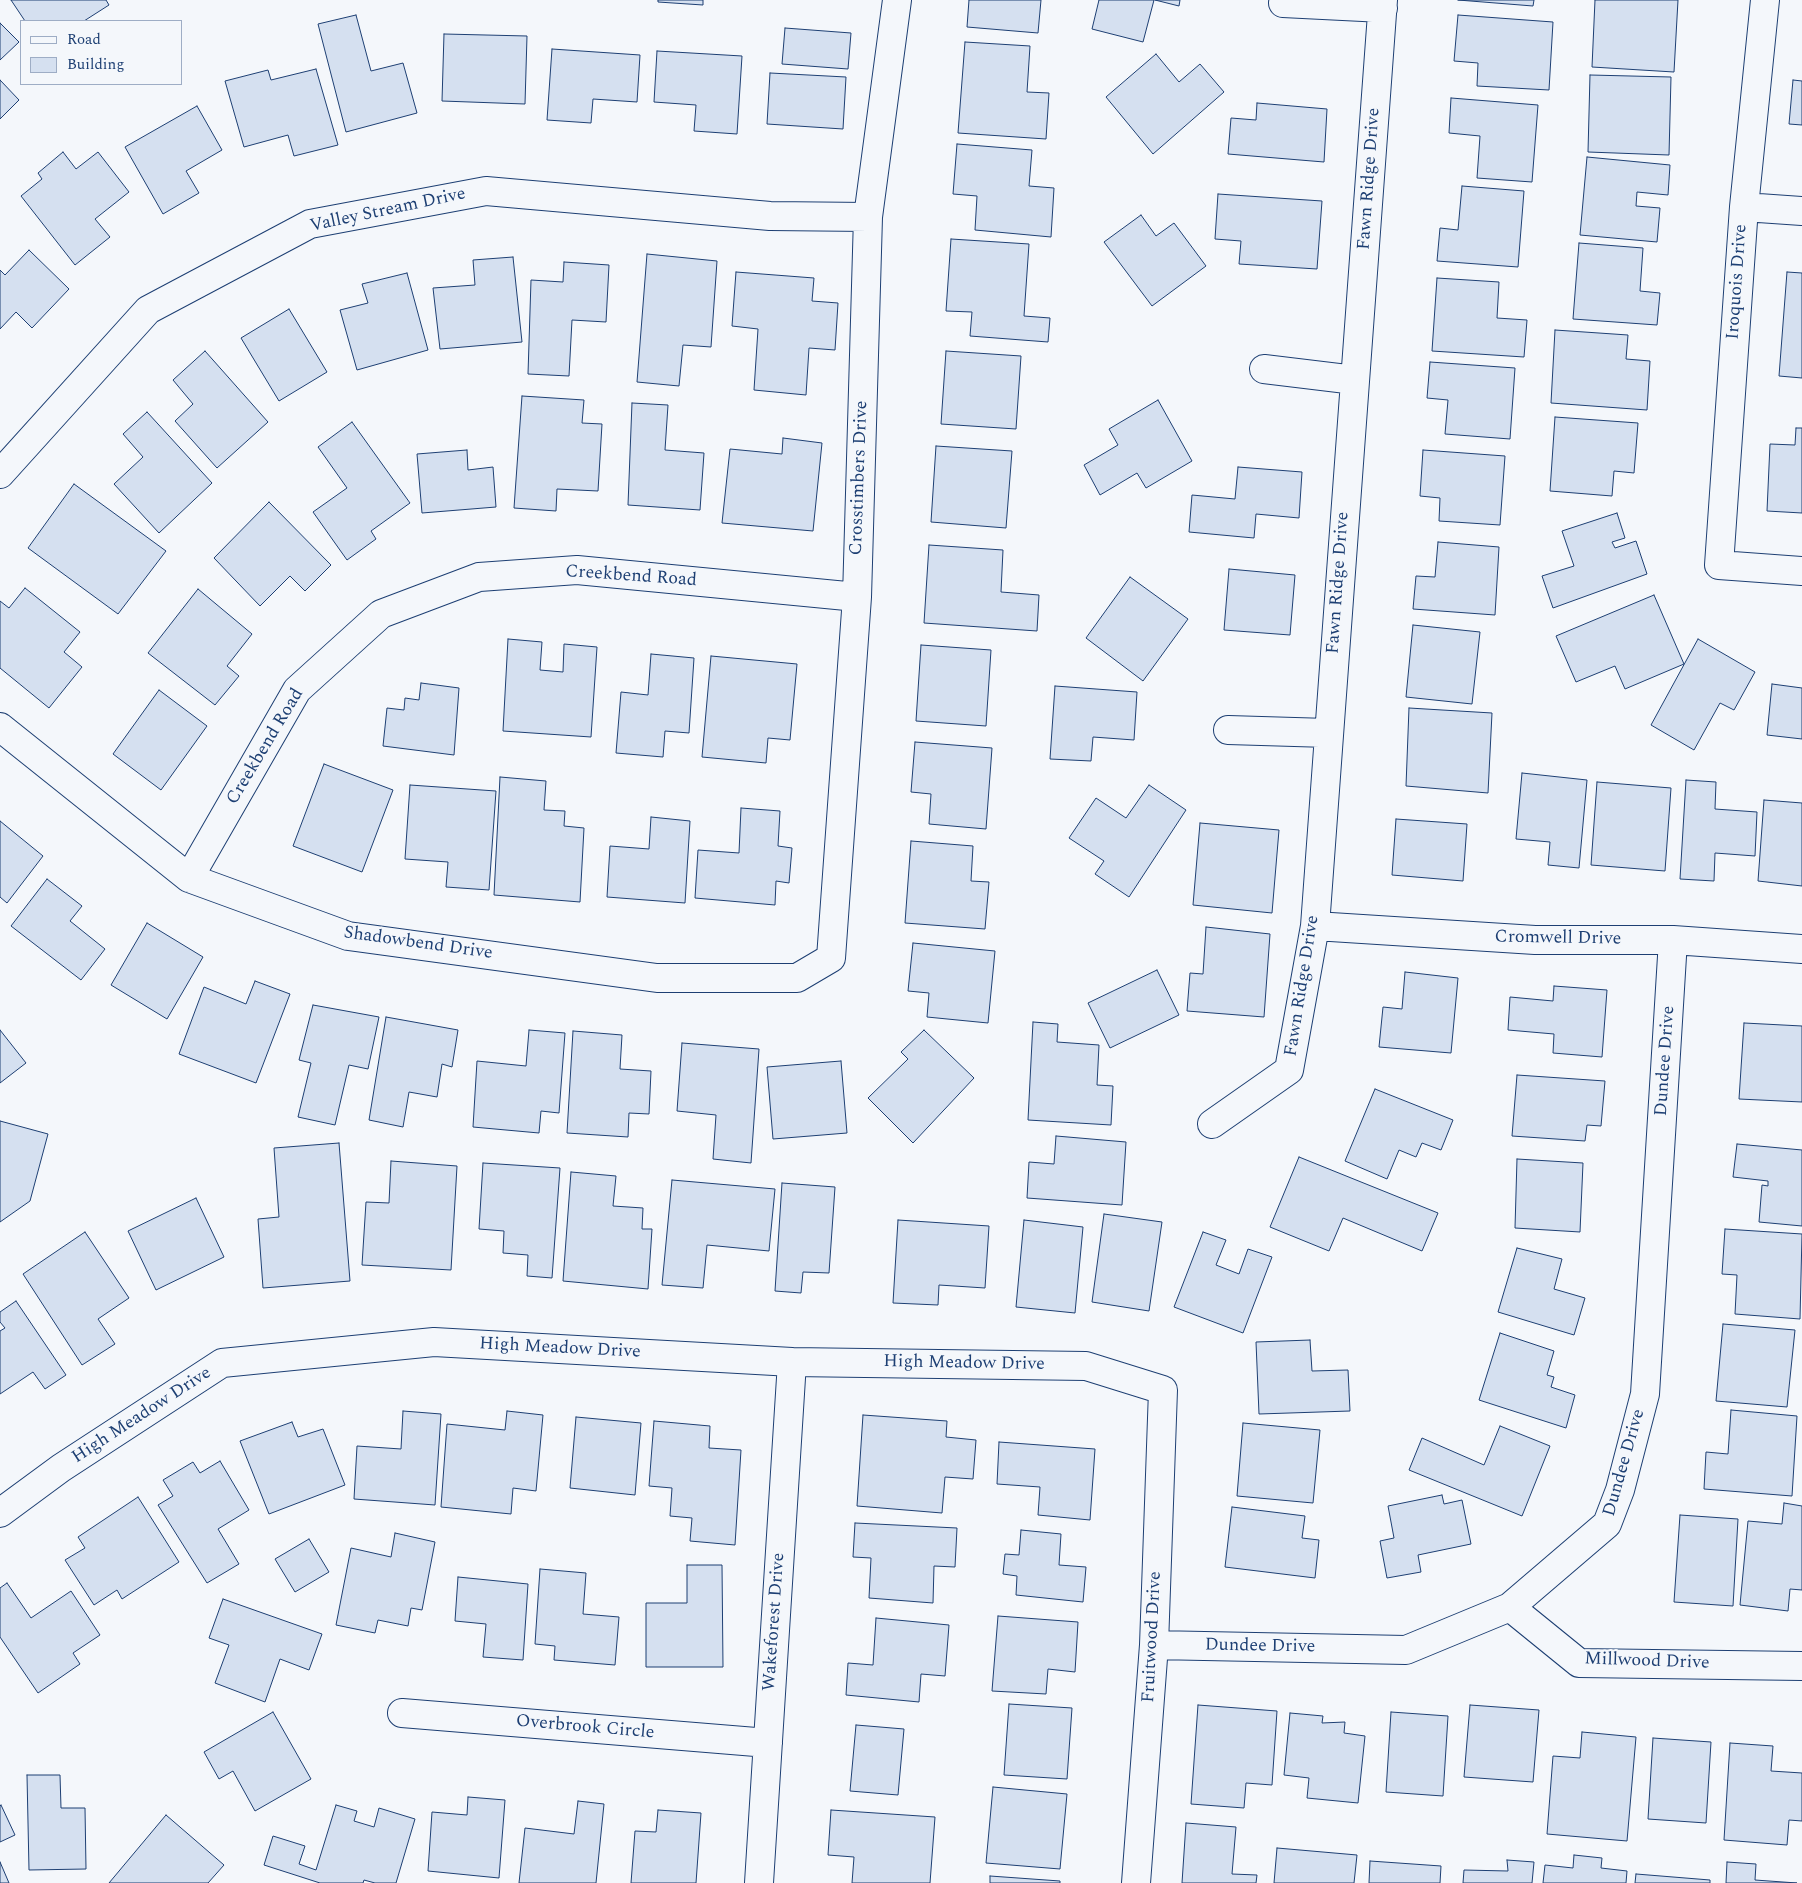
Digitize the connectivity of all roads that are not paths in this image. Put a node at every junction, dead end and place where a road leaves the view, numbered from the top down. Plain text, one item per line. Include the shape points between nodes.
1 (897, 0) edge
2 (1766, 0) edge
3 (1284, 3) dead end
4 (1383, 4) edge
5 (1744, 207) junction
6 (1802, 211) edge
7 (868, 217) junction
8 (1264, 369) dead end
9 (1355, 380) junction
10 (0, 474) edge
11 (1802, 571) edge
12 (857, 597) junction
13 (0, 726) edge
14 (1228, 730) dead end
15 (1328, 733) junction
16 (189, 878) junction
17 (1315, 926) junction
18 (1673, 940) junction
19 (1802, 949) edge
20 (831, 958) joint
21 (1212, 1124) dead end
22 (792, 1362) junction
23 (1162, 1390) joint
24 (0, 1513) edge
25 (1510, 1607) junction
26 (1154, 1644) junction
27 (1802, 1666) edge
28 (402, 1713) dead end
29 (768, 1743) junction
30 (759, 1883) edge
31 (1136, 1883) edge

1 - 7 street, Crosstimbers Drive
2 - 5 street, Iroquois Drive
3 - 4 street
4 - 9 street, Fawn Ridge Drive
5 - 6 street
5 - 11 street, Iroquois Drive via 1719,566
7 - 10 street, Valley Stream Drive via 770,216 486,192 310,224 148,310
7 - 12 street, Crosstimbers Drive
8 - 9 street
9 - 15 street, Fawn Ridge Drive
12 - 16 street, Creekbend Road via 577,570 479,577 380,614 297,690
12 - 20 street, Crosstimbers Drive
13 - 16 street, Shadowbend Drive
14 - 15 street
15 - 17 street, Fawn Ridge Drive
16 - 20 street, Shadowbend Drive via 348,936 657,978 797,978
17 - 18 street, Cromwell Drive via 1535,940
17 - 21 street, Fawn Ridge Drive via 1289,1070
18 - 19 street, Cromwell Drive
18 - 25 street, Dundee Drive via 1645,1394 1620,1490 1607,1524
22 - 23 street, High Meadow Drive via 1086,1366
22 - 24 street, High Meadow Drive via 434,1342 222,1364 61,1468
22 - 29 street, Wakeforest Drive
23 - 26 street, Fruitwood Drive
25 - 26 street, Dundee Drive via 1406,1650
25 - 27 street, Millwood Drive via 1579,1663
26 - 31 street, Fruitwood Drive
28 - 29 street, Overbrook Circle
29 - 30 street, Wakeforest Drive

